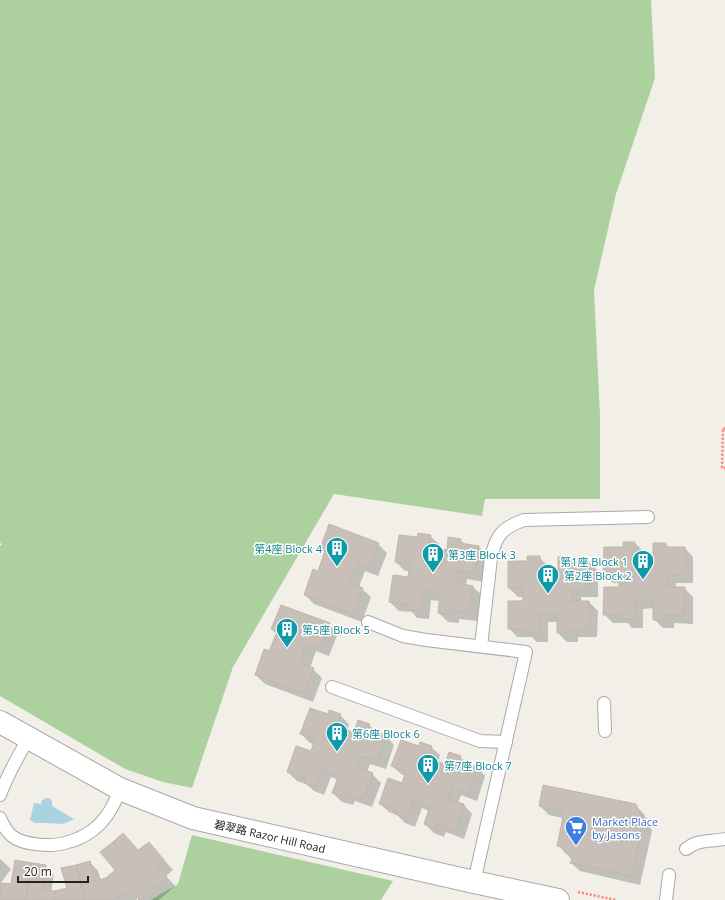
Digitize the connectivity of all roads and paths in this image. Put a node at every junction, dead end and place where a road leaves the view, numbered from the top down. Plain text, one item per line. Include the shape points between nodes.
1 (725, 428) edge
2 (724, 468) edge
3 (648, 517) dead end
4 (368, 622) dead end
5 (481, 646) junction
6 (332, 687) dead end
7 (604, 702) dead end
8 (0, 722) edge
9 (605, 731) dead end
10 (28, 739) junction
11 (506, 742) junction
12 (120, 789) junction
13 (0, 795) edge
14 (0, 818) edge
15 (725, 839) edge
16 (686, 849) dead end
17 (669, 875) dead end
18 (474, 882) junction
19 (558, 900) edge
20 (666, 900) edge

1 - 2 path
3 - 5 lane via 524,520 501,533 494,545 491,558
4 - 5 lane via 403,636
5 - 11 lane via 526,652
6 - 11 lane via 480,742
7 - 9 lane
8 - 10 street, 碧翠路 Razor Hill Road
10 - 12 street, 碧翠路 Razor Hill Road
10 - 13 lane
11 - 18 lane
12 - 14 lane via 112,809 103,820 93,830 67,843 25,843 13,837 3,826
12 - 18 street, 碧翠路 Razor Hill Road via 193,818
15 - 16 lane via 698,842
17 - 20 lane
18 - 19 street, 碧翠路 Razor Hill Road

